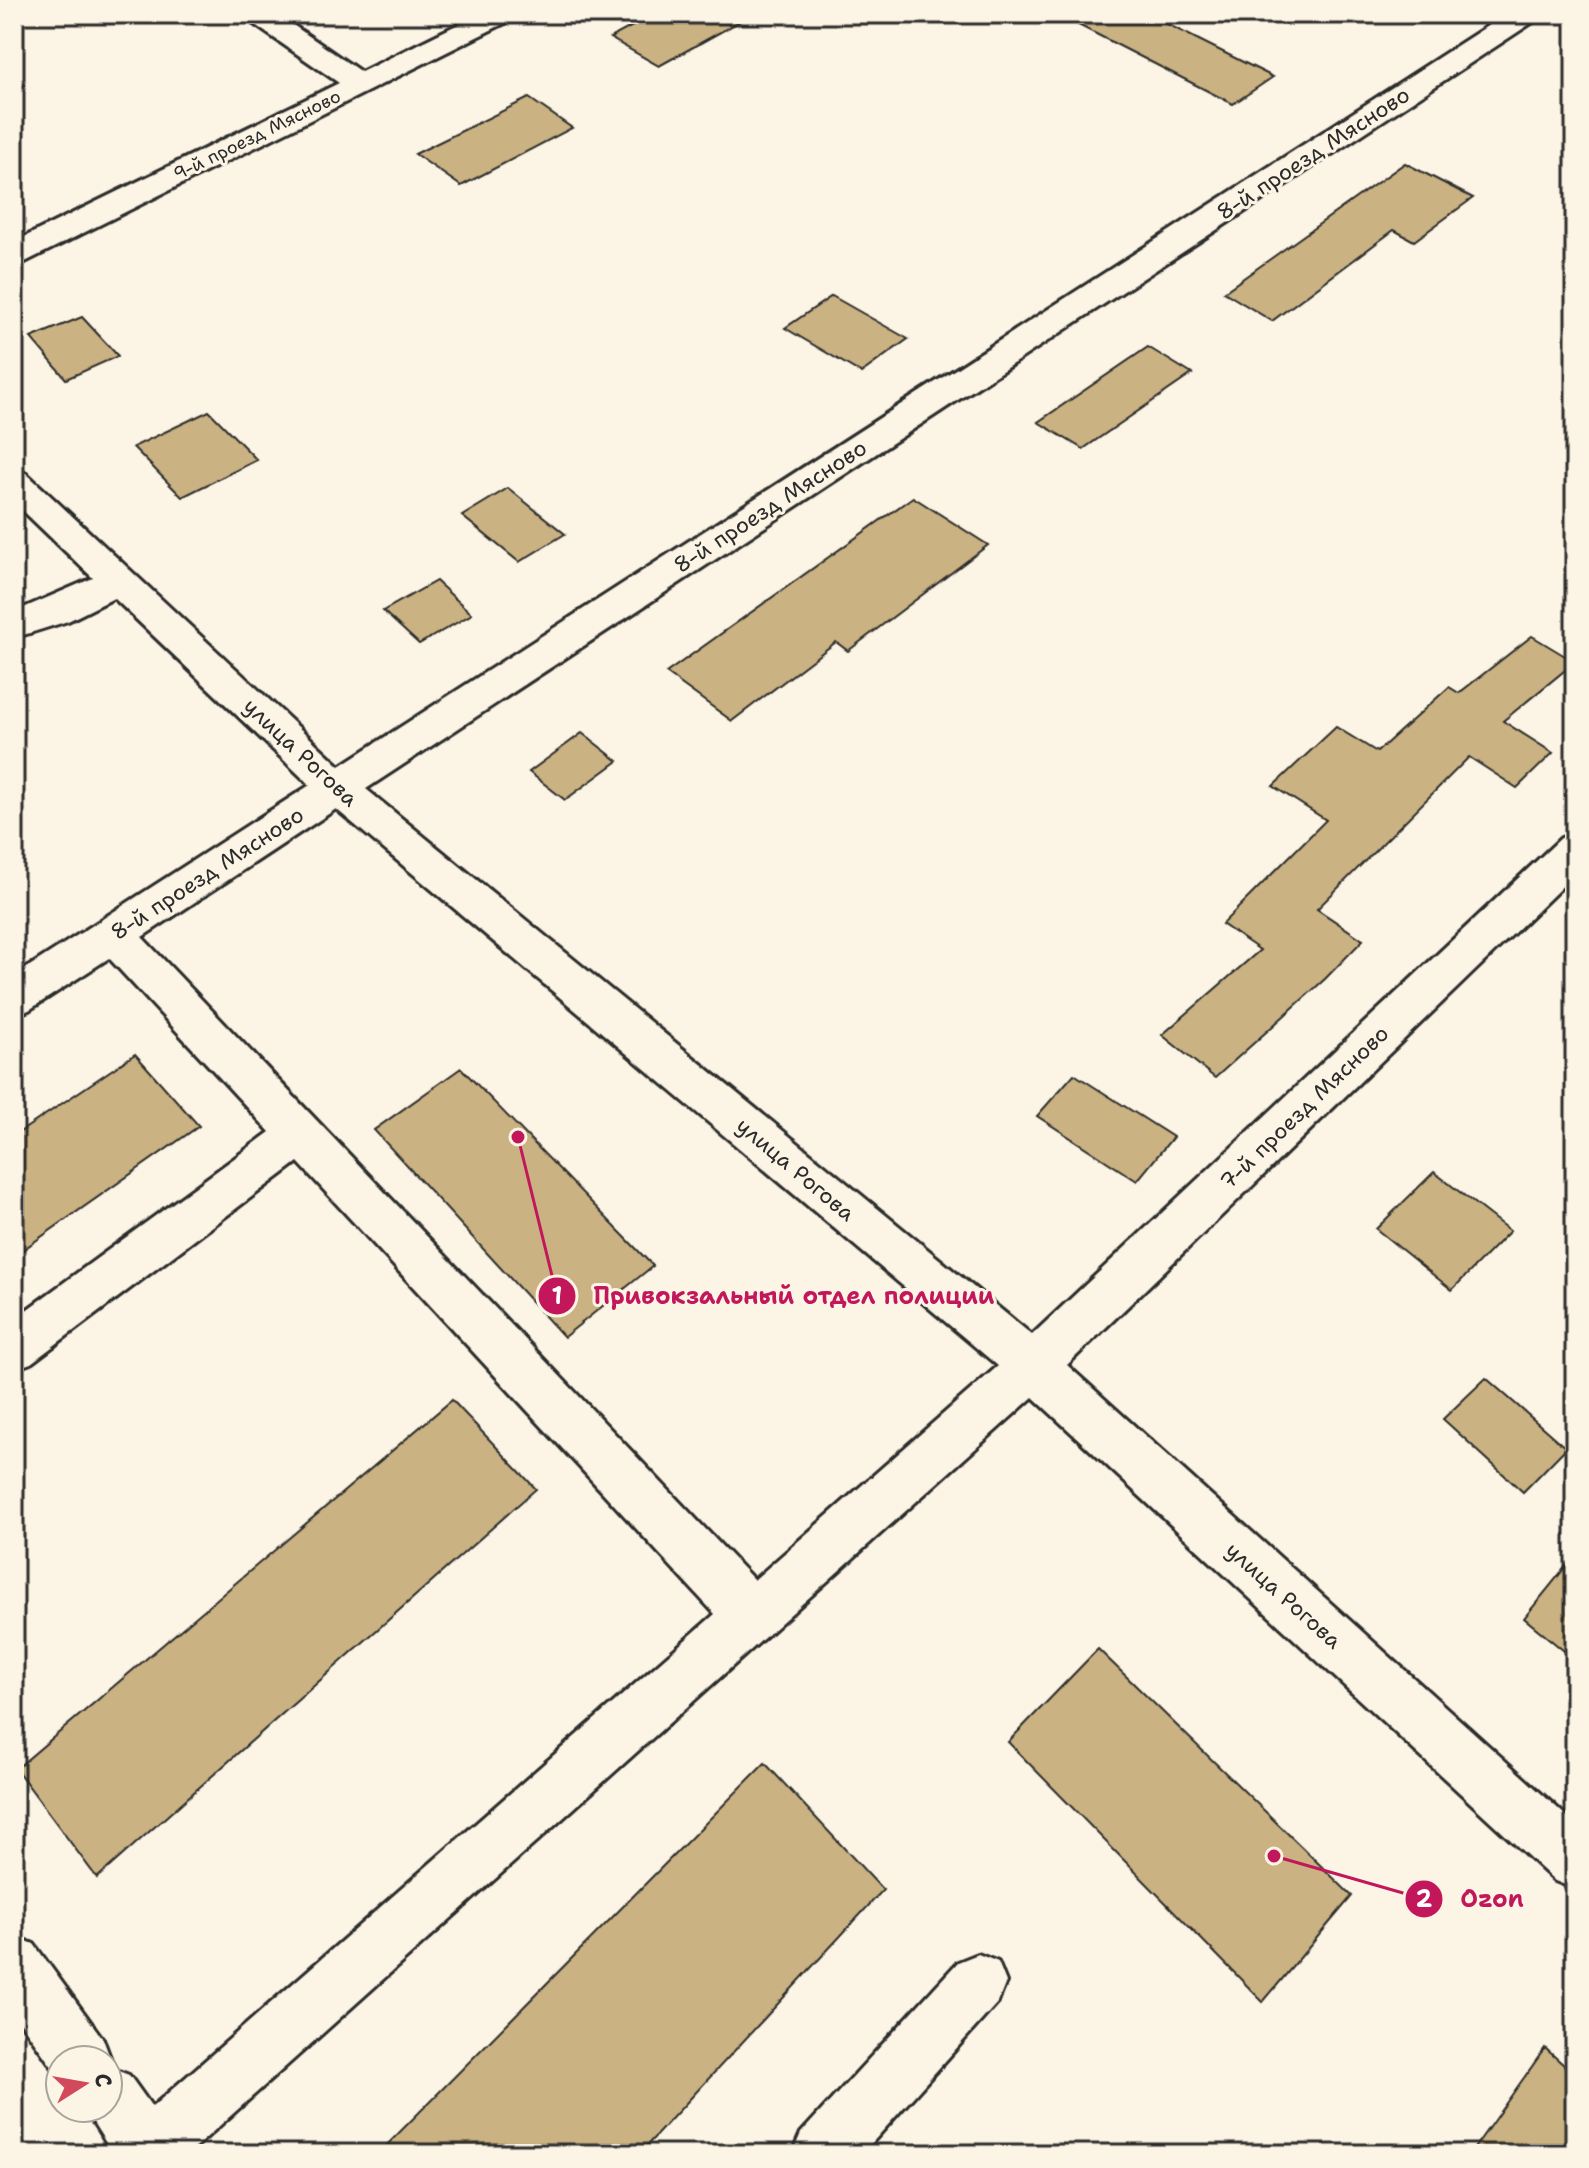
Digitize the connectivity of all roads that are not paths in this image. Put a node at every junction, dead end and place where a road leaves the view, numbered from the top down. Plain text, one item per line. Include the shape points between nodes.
1 (258, 14) edge
2 (501, 14) edge
3 (1526, 14) edge
4 (360, 84) junction
5 (14, 255) edge
6 (14, 482) edge
7 (118, 580) junction
8 (14, 625) edge
9 (338, 788) junction
10 (1575, 849) edge
11 (113, 934) junction
12 (14, 998) edge
13 (301, 1134) junction
14 (14, 1347) edge
15 (1033, 1366) junction
16 (751, 1615) junction
17 (1575, 1861) edge
18 (14, 1964) edge
19 (978, 1982) dead end
20 (71, 2044) edge
21 (124, 2119) edge
22 (148, 2153) edge
23 (822, 2154) edge

1 - 4 street
2 - 4 street, 9-й проезд Мясново
3 - 9 street, 8-й проезд Мясново
4 - 5 street, 9-й проезд Мясново
6 - 7 street, улица Рогова
7 - 8 street
7 - 9 street, улица Рогова
9 - 11 street, 8-й проезд Мясново
9 - 15 street, улица Рогова
10 - 15 street, 7-й проезд Мясново
11 - 12 street, 8-й проезд Мясново
11 - 13 street
13 - 14 street
13 - 16 street
15 - 16 street, 7-й проезд Мясново
15 - 17 street, улица Рогова
16 - 22 street, 7-й проезд Мясново
18 - 20 street
19 - 23 street
21 - 22 street

